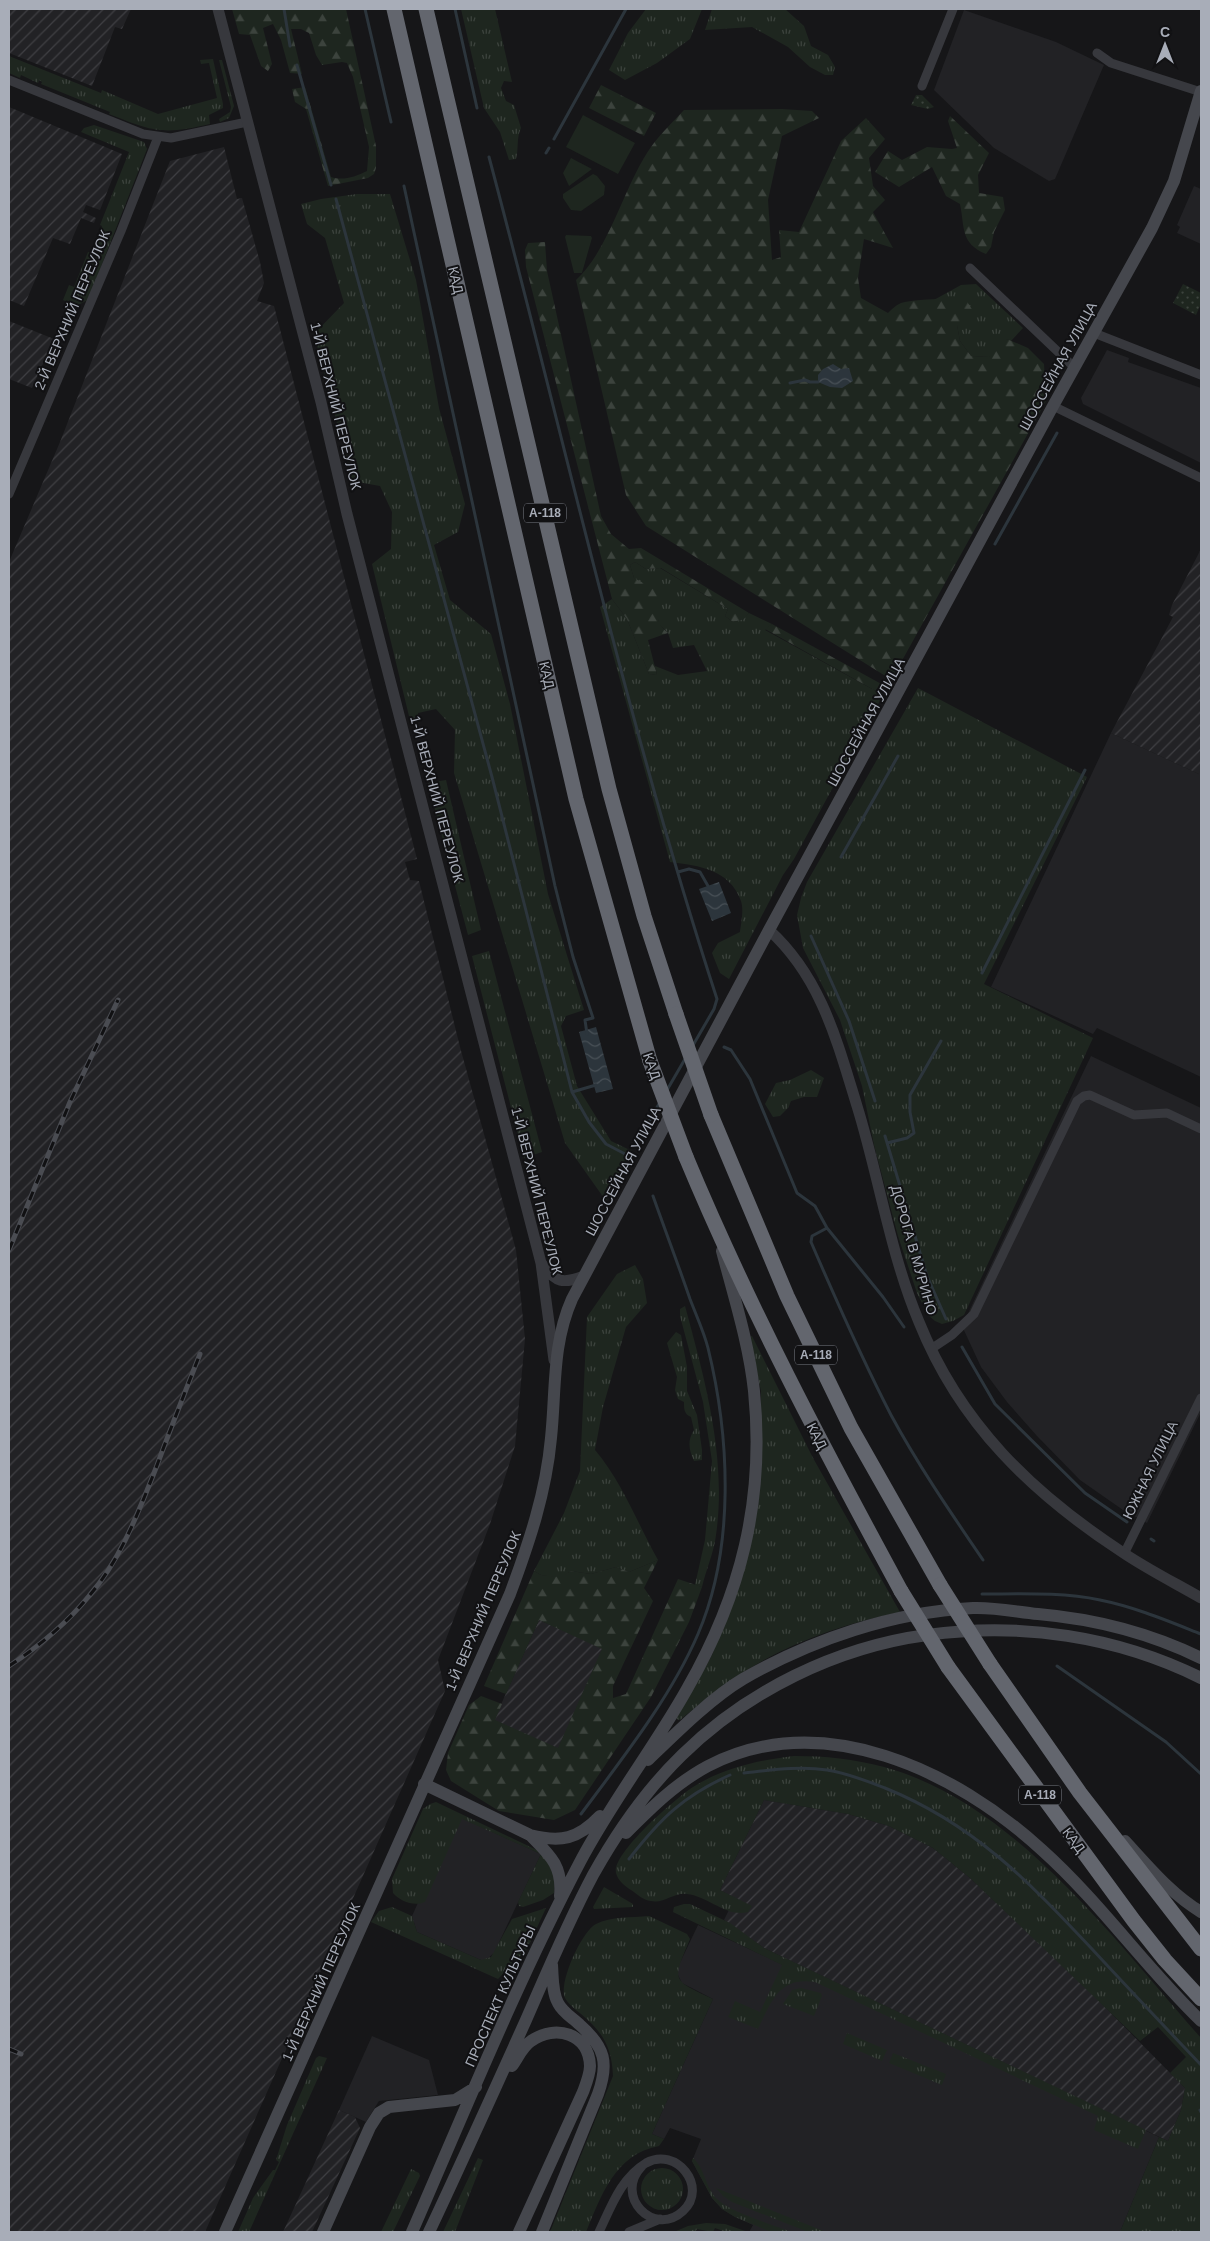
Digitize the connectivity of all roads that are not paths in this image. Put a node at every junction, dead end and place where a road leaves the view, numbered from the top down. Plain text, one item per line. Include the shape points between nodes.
1 (218, 9) edge
2 (394, 9) edge
3 (426, 9) edge
4 (953, 9) edge
5 (1097, 53) dead end
6 (9, 80) edge
7 (922, 86) dead end
8 (1201, 91) edge
9 (247, 122) junction
10 (158, 137) junction
11 (970, 268) dead end
12 (1094, 333) junction
13 (1075, 368) junction
14 (1201, 374) edge
15 (1053, 406) junction
16 (1201, 478) edge
17 (9, 494) edge
18 (769, 930) junction
19 (1201, 1129) edge
20 (716, 1231) junction
21 (541, 1263) junction
22 (584, 1276) junction
23 (931, 1349) junction
24 (554, 1366) junction
25 (1201, 1398) edge
26 (1124, 1554) junction
27 (1201, 1598) edge
28 (1201, 1658) edge
29 (1201, 1678) edge
30 (628, 1780) junction
31 (424, 1784) junction
32 (1080, 1793) junction
33 (618, 1797) junction
34 (530, 1835) junction
35 (609, 1851) junction
36 (559, 1901) junction
37 (1201, 1912) edge
38 (1201, 1949) edge
39 (552, 1960) junction
40 (1201, 1999) edge
41 (1201, 2021) edge
42 (497, 2083) junction
43 (476, 2087) junction
44 (642, 2166) junction
45 (660, 2219) junction
46 (226, 2232) edge
47 (323, 2232) edge
48 (412, 2232) edge
49 (429, 2232) edge
50 (519, 2232) edge
51 (542, 2232) edge
52 (599, 2232) edge
53 (629, 2232) edge

1 - 9 street
2 - 20 highway, КАД / А-118, bridge via 576,799 650,1062
3 - 32 highway, А-118, bridge via 609,789 644,916 711,1115 791,1304 851,1428 940,1585 990,1664
4 - 7 street
5 - 8 street via 1111,63
6 - 10 street via 143,134
8 - 12 main road, ШОССЕЙНАЯ УЛИЦА via 1174,181
9 - 10 street via 171,138
9 - 21 street, 1-Й ВЕРХНИЙ ПЕРЕУЛОК
10 - 17 street, 2-Й ВЕРХНИЙ ПЕРЕУЛОК
11 - 13 street
12 - 13 main road, ШОССЕЙНАЯ УЛИЦА
12 - 14 street
13 - 15 main road, ШОССЕЙНАЯ УЛИЦА
15 - 16 street
15 - 18 main road, ШОССЕЙНАЯ УЛИЦА
18 - 22 main road, ШОССЕЙНАЯ УЛИЦА
18 - 23 street, ДОРОГА В МУРИНО via 802,966 833,1030 903,1276
19 - 23 street via 1167,1113 1134,1115 1090,1096 1077,1101 974,1314
20 - 30 main road via 746,1341 754,1391 755,1487 745,1552 719,1627 700,1666
20 - 40 highway, КАД / А-118, bridge via 819,1440 948,1668 1134,1921
21 - 22 street via 559,1280 566,1282
21 - 24 street, 1-Й ВЕРХНИЙ ПЕРЕУЛОК
22 - 24 main road, ШОССЕЙНАЯ УЛИЦА via 561,1326
23 - 26 street, ДОРОГА В МУРИНО via 967,1413 1015,1468 1055,1505
24 - 31 main road, 1-Й ВЕРХНИЙ ПЕРЕУЛОК via 545,1484 532,1532 510,1594
25 - 26 street, ЮЖНАЯ УЛИЦА
26 - 27 street, ДОРОГА В МУРИНО
28 - 30 main road via 1118,1627 1048,1614 976,1608 879,1622 809,1647 742,1680 678,1731
29 - 35 main road via 1142,1653 1096,1640 1055,1634 972,1629 890,1641 791,1678 719,1723 655,1783
30 - 33 main road, ПРОСПЕКТ КУЛЬТУРЫ
31 - 34 main road
31 - 46 main road, 1-Й ВЕРХНИЙ ПЕРЕУЛОК
32 - 37 main road via 1162,1882
32 - 38 highway, А-118
33 - 34 main road via 577,1836 546,1839
33 - 36 main road, ПРОСПЕКТ КУЛЬТУРЫ
34 - 36 main road via 554,1859 561,1882
35 - 39 main road via 593,1875
35 - 41 main road via 677,1787 708,1766 740,1754 784,1745 809,1744 876,1752 931,1773 970,1795 1025,1835 1057,1863
36 - 43 main road, ПРОСПЕКТ КУЛЬТУРЫ
39 - 42 main road
39 - 51 main road via 554,1993 558,2003 594,2038 605,2064 598,2094
42 - 49 main road
42 - 50 main road via 530,2042 545,2033 571,2034 587,2051 590,2068 583,2092
43 - 47 main road via 455,2100 388,2107 379,2113
43 - 48 main road, ПРОСПЕКТ КУЛЬТУРЫ
44 - 45 street via 633,2181 633,2199 643,2213
44 - 45 street via 652,2160 670,2160 685,2170 691,2180 691,2197 686,2208 672,2218
44 - 52 street via 619,2191
45 - 53 street

